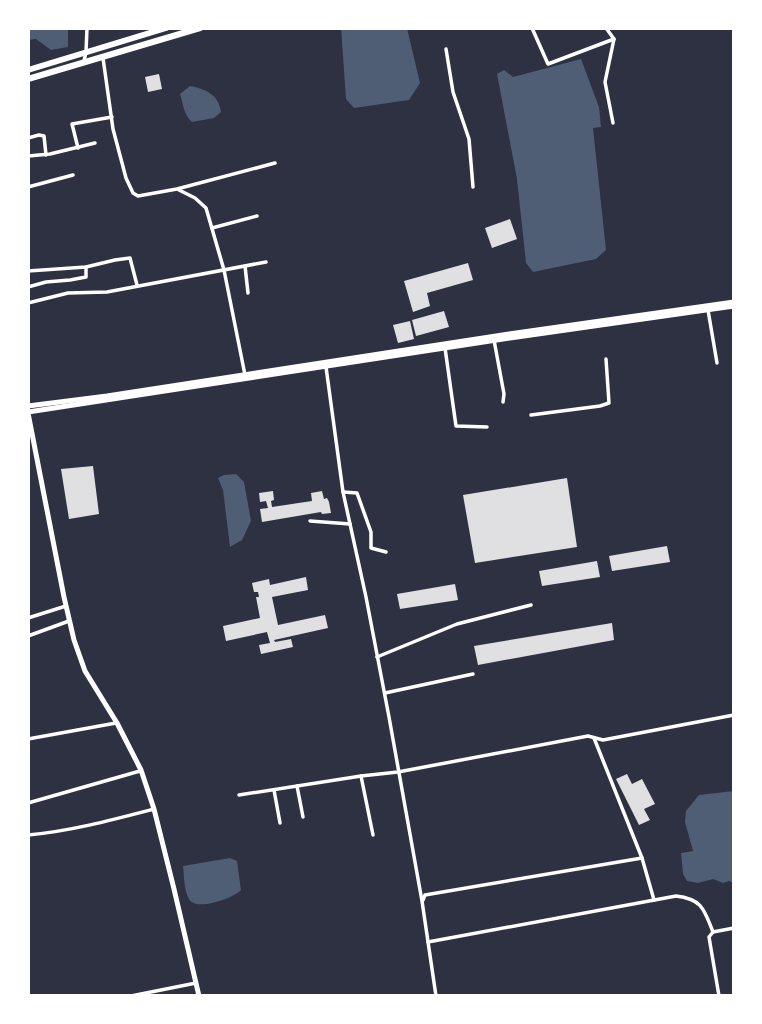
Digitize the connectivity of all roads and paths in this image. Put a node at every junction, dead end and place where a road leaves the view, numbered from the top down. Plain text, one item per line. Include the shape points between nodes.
1 (87, 28) edge
2 (166, 28) edge
3 (200, 28) edge
4 (532, 28) edge
5 (606, 28) edge
6 (614, 39) junction
7 (446, 49) dead end
8 (86, 52) junction
9 (103, 57) junction
10 (83, 63) junction
11 (28, 69) edge
12 (28, 79) edge
13 (112, 117) junction
14 (613, 123) dead end
15 (28, 138) edge
16 (95, 143) dead end
17 (78, 148) junction
18 (46, 155) junction
19 (28, 156) edge
20 (275, 163) dead end
21 (73, 175) dead end
22 (28, 187) edge
23 (473, 187) dead end
24 (177, 189) junction
25 (257, 216) dead end
26 (212, 228) junction
27 (266, 262) dead end
28 (245, 266) junction
29 (86, 267) junction
30 (224, 270) junction
31 (28, 271) edge
32 (137, 286) junction
33 (28, 287) edge
34 (248, 293) dead end
35 (28, 303) edge
36 (734, 304) edge
37 (708, 309) junction
38 (494, 340) junction
39 (445, 348) junction
40 (606, 359) dead end
41 (717, 363) dead end
42 (326, 367) junction
43 (245, 375) junction
44 (502, 402) dead end
45 (28, 406) edge
46 (28, 412) edge
47 (531, 415) dead end
48 (487, 427) dead end
49 (343, 492) junction
50 (310, 521) dead end
51 (350, 524) junction
52 (386, 552) dead end
53 (531, 605) dead end
54 (66, 606) junction
55 (28, 618) edge
56 (70, 620) junction
57 (28, 636) edge
58 (377, 657) junction
59 (473, 674) dead end
60 (384, 693) junction
61 (734, 715) edge
62 (117, 723) junction
63 (28, 738) edge
64 (594, 738) junction
65 (141, 770) junction
66 (398, 772) junction
67 (360, 776) junction
68 (297, 786) junction
69 (274, 790) junction
70 (239, 795) dead end
71 (28, 803) edge
72 (154, 809) junction
73 (303, 817) dead end
74 (280, 823) dead end
75 (28, 835) edge
76 (373, 835) dead end
77 (642, 858) junction
78 (653, 900) junction
79 (422, 901) junction
80 (734, 928) edge
81 (713, 933) junction
82 (427, 942) junction
83 (196, 983) junction
84 (131, 996) edge
85 (199, 996) edge
86 (436, 996) edge
87 (719, 996) edge

1 - 8 street
2 - 8 highway
3 - 9 highway
4 - 6 street via 548,64
5 - 6 street
6 - 14 street via 605,82
7 - 23 street via 453,92 469,139
8 - 10 street
8 - 11 highway
9 - 10 highway
9 - 13 street
10 - 12 highway
13 - 17 street via 72,124
13 - 24 street via 133,193
15 - 18 street via 44,136
16 - 17 street
17 - 18 street
18 - 19 street
20 - 24 street
21 - 22 street
24 - 26 street via 206,208
25 - 26 street
26 - 30 street
27 - 28 street
28 - 30 street
28 - 34 street
29 - 31 street
29 - 32 street via 130,258
29 - 33 street via 86,276
30 - 32 street
30 - 43 street
32 - 35 street via 68,293
36 - 37 main road
36 - 43 main road
37 - 38 main road
37 - 41 street
38 - 39 main road
38 - 44 street
39 - 42 main road
39 - 48 street via 456,426
40 - 47 street via 609,403
42 - 46 main road
42 - 49 street
43 - 45 main road
46 - 54 main road
49 - 51 street
49 - 52 street via 357,493 371,532 371,548
50 - 51 street
51 - 58 street
53 - 58 street via 457,624
54 - 55 street
54 - 56 main road
56 - 57 street
56 - 62 main road via 85,671
58 - 60 street
59 - 60 street
60 - 66 street
61 - 64 street
62 - 63 street
62 - 65 main road
64 - 66 street
64 - 77 street
65 - 71 street
65 - 72 main road
66 - 67 street
66 - 79 street
67 - 68 street
67 - 76 street
68 - 69 street
68 - 73 street
69 - 70 street
69 - 74 street
72 - 75 street
72 - 83 main road
77 - 78 street
77 - 79 street via 425,895
78 - 81 street via 676,895 697,901
78 - 82 street
79 - 82 street
80 - 81 street
81 - 87 street via 709,937
82 - 86 street
83 - 84 street
83 - 85 main road

